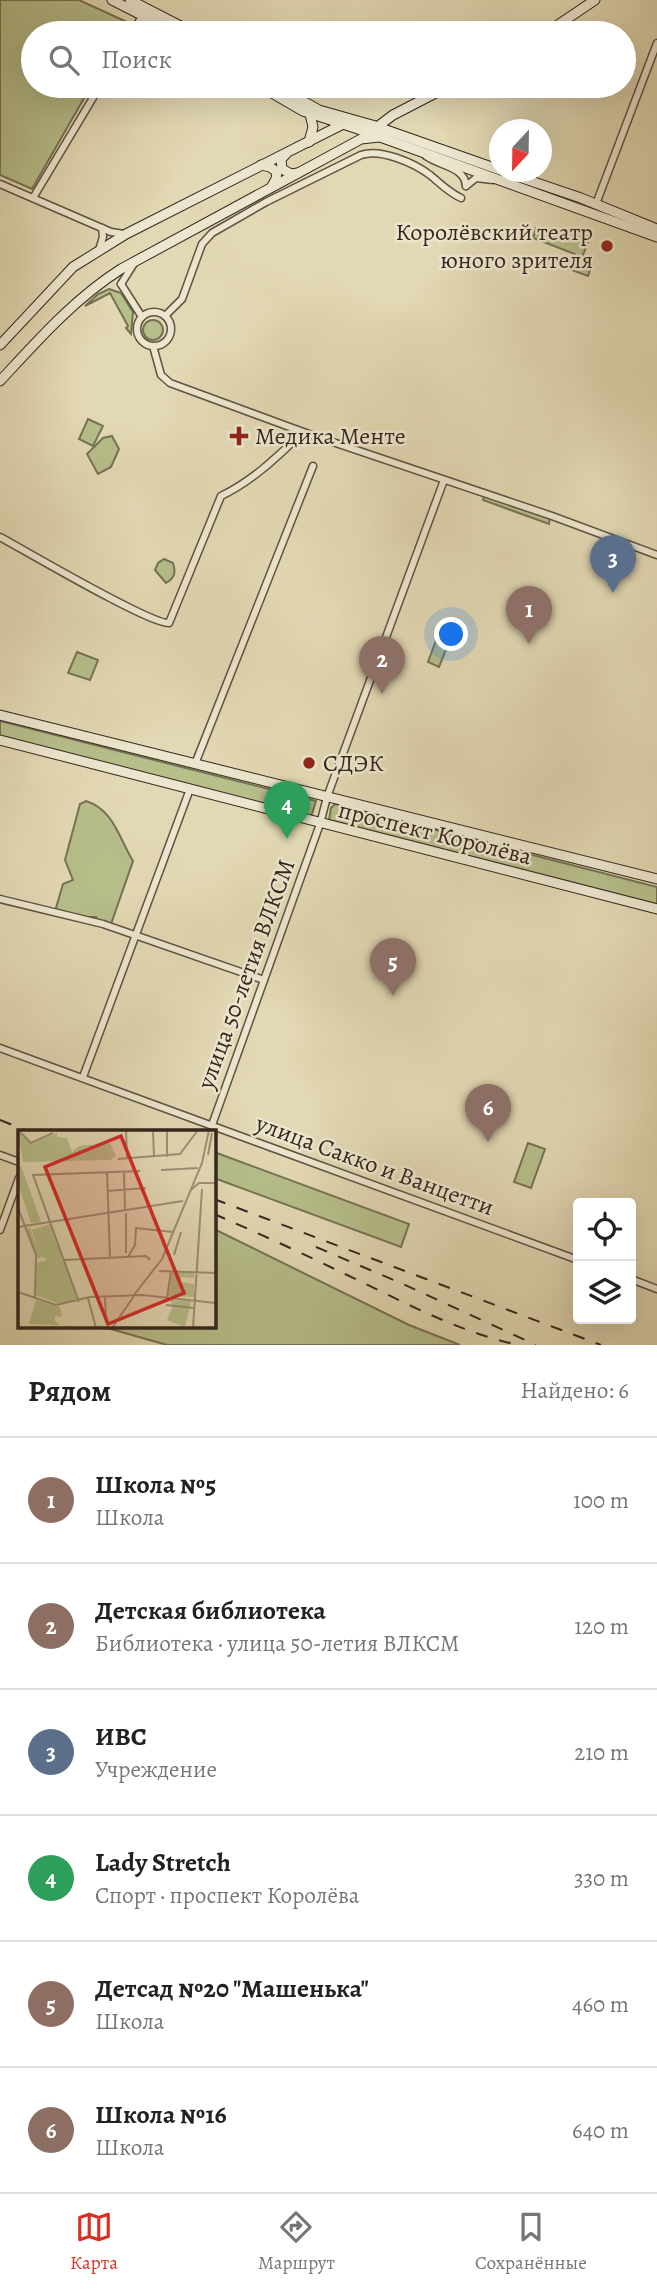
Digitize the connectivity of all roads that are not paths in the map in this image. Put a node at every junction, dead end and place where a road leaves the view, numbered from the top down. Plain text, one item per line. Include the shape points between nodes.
1 (112, 0) edge
2 (130, 0) edge
3 (595, 0) edge
4 (144, 15) junction
5 (140, 21) edge
6 (155, 21) edge
7 (171, 21) edge
8 (564, 21) edge
9 (657, 43) edge
10 (93, 98) edge
11 (281, 98) edge
12 (297, 98) edge
13 (427, 98) edge
14 (310, 114) junction
15 (347, 122) junction
16 (378, 132) junction
17 (359, 134) junction
18 (309, 142) junction
19 (287, 152) junction
20 (421, 152) junction
21 (261, 165) junction
22 (489, 167) edge
23 (489, 172) edge
24 (298, 173) junction
25 (489, 177) edge
26 (521, 182) edge
27 (0, 184) edge
28 (271, 187) junction
29 (33, 198) junction
30 (461, 198) dead end
31 (594, 208) junction
32 (102, 228) junction
33 (657, 229) edge
34 (126, 234) junction
35 (657, 237) edge
36 (99, 250) junction
37 (135, 261) junction
38 (101, 282) junction
39 (121, 284) junction
40 (165, 316) junction
41 (142, 317) junction
42 (0, 345) edge
43 (153, 346) junction
44 (0, 381) edge
45 (306, 433) junction
46 (313, 466) dead end
47 (444, 480) junction
48 (0, 537) edge
49 (657, 555) edge
50 (0, 715) edge
51 (0, 740) edge
52 (195, 764) junction
53 (190, 789) junction
54 (327, 797) junction
55 (320, 824) junction
56 (657, 879) edge
57 (0, 899) edge
58 (657, 909) edge
59 (135, 935) junction
60 (264, 980) junction
61 (0, 1048) edge
62 (83, 1077) junction
63 (212, 1125) junction
64 (0, 1155) edge
65 (18, 1162) edge
66 (18, 1181) edge
67 (0, 1230) edge
68 (573, 1258) edge
69 (636, 1281) edge
70 (657, 1289) edge

1 - 4 main road
2 - 7 main road
3 - 8 main road
4 - 5 street
4 - 6 main road
9 - 31 street
10 - 29 street
11 - 14 main road
12 - 15 main road
13 - 16 main road via 393,116
14 - 15 main road
14 - 18 main road
15 - 16 main road
15 - 17 main road
15 - 18 main road
16 - 17 main road
16 - 20 main road
16 - 22 main road
17 - 24 main road
18 - 19 main road
19 - 21 main road
19 - 24 main road via 281,159 282,169
20 - 23 main road
20 - 25 street via 460,172 466,186 476,178
21 - 28 main road via 277,172
21 - 34 main road
24 - 28 main road
26 - 31 main road
27 - 29 street
28 - 37 main road
29 - 32 street
30 - 40 street via 417,168 378,153 361,155 212,233 202,244 182,299
31 - 33 main road
31 - 35 main road
32 - 34 street
32 - 36 street
34 - 36 main road
36 - 42 main road via 73,268
37 - 38 main road
37 - 39 street
38 - 39 street
38 - 44 main road via 60,317
39 - 41 street
40 - 41 street via 156,312
40 - 43 street via 170,334
41 - 43 street via 138,335
43 - 45 street via 161,375 170,383
45 - 47 street
45 - 48 street via 252,478 221,496 169,623 162,624
46 - 52 street
47 - 49 street
47 - 54 street, улица 50-летия ВЛКСМ
50 - 52 main road, проспект Королёва
51 - 53 main road, проспект Королёва
52 - 54 main road, проспект Королёва
53 - 55 main road, проспект Королёва
53 - 59 street
54 - 55 street, улица 50-летия ВЛКСМ
54 - 56 main road, проспект Королёва
55 - 58 main road, проспект Королёва
55 - 60 street, улица 50-летия ВЛКСМ
57 - 59 street
59 - 60 street
59 - 62 street
60 - 63 street, улица 50-летия ВЛКСМ
61 - 62 street, улица Сакко и Ванцетти
62 - 63 street, улица Сакко и Ванцетти
63 - 68 street, улица Сакко и Ванцетти
64 - 65 street
66 - 67 street
69 - 70 street

